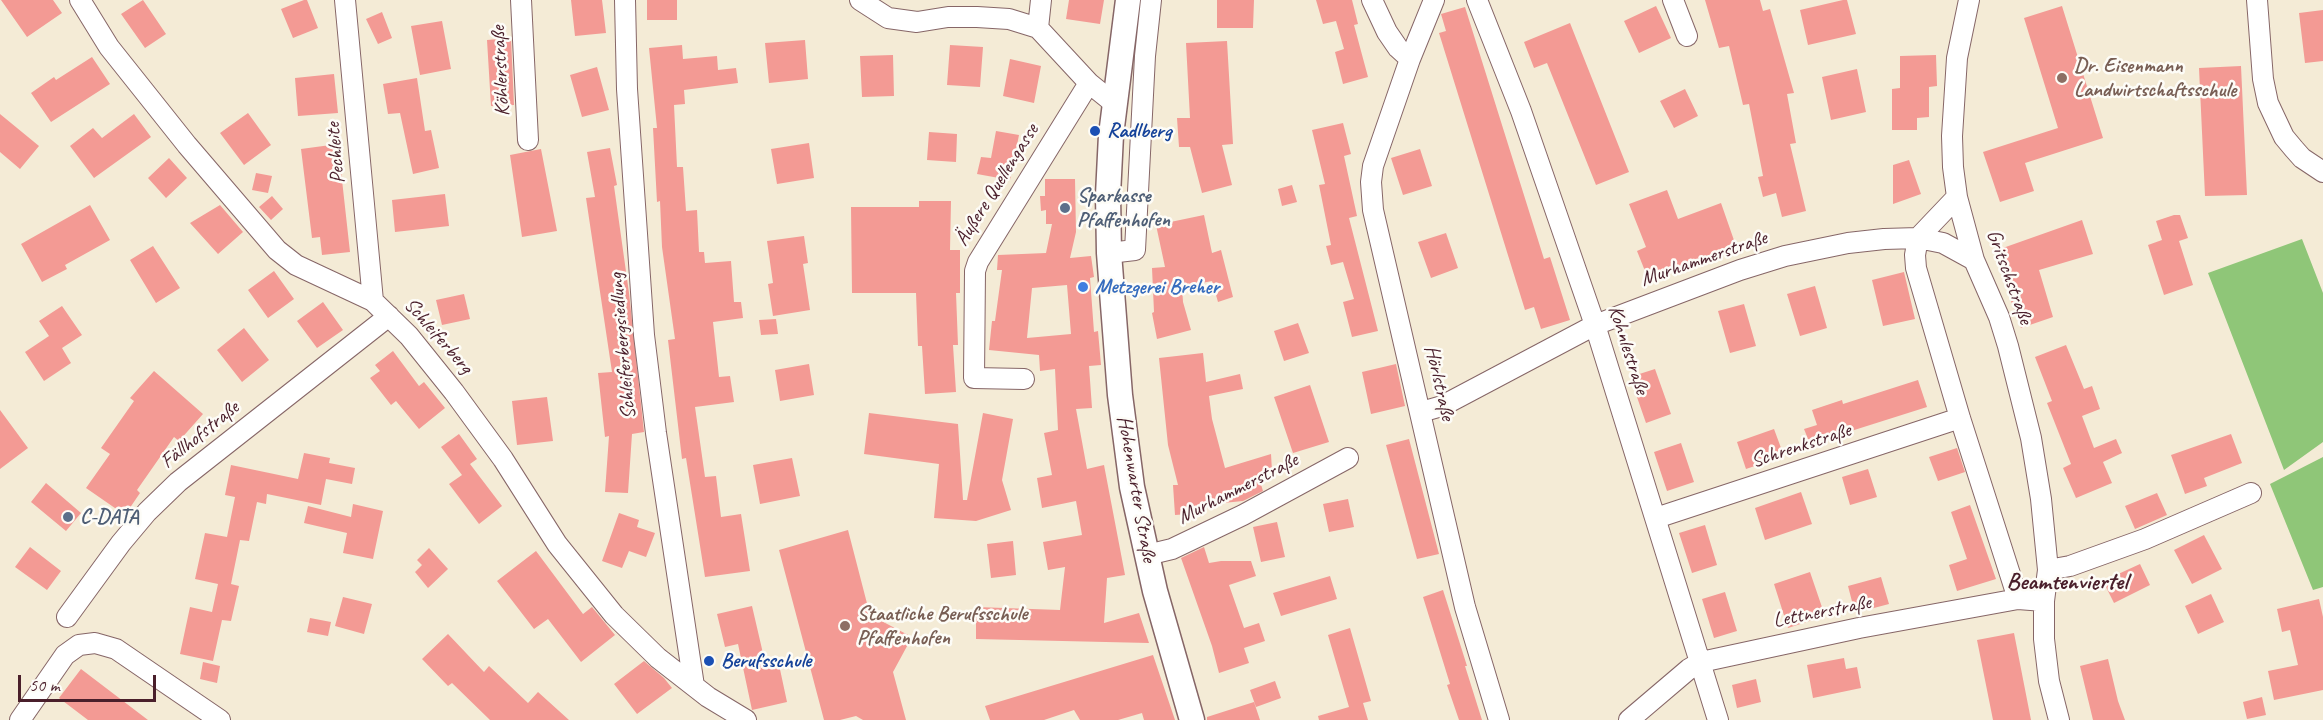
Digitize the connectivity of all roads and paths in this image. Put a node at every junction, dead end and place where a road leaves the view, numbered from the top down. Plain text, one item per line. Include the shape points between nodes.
1 (80, 0) edge
2 (345, 0) edge
3 (521, 0) edge
4 (626, 0) edge
5 (860, 0) edge
6 (1041, 0) edge
7 (1128, 0) edge
8 (1151, 0) edge
9 (1372, 0) edge
10 (1434, 0) edge
11 (1477, 0) edge
12 (1673, 0) edge
13 (1969, 0) edge
14 (2257, 0) edge
15 (1038, 28) junction
16 (1688, 36) dead end
17 (1410, 58) junction
18 (1089, 83) junction
19 (1115, 104) junction
20 (528, 140) dead end
21 (2323, 172) edge
22 (1957, 197) junction
23 (1918, 238) junction
24 (1108, 253) junction
25 (1974, 260) junction
26 (373, 301) junction
27 (389, 315) junction
28 (1595, 325) junction
29 (1024, 379) dead end
30 (1421, 412) junction
31 (1960, 418) junction
32 (1348, 458) dead end
33 (2251, 493) dead end
34 (1656, 518) junction
35 (1147, 555) junction
36 (2048, 570) junction
37 (2018, 599) junction
38 (2044, 601) junction
39 (67, 617) dead end
40 (1701, 662) junction
41 (694, 686) junction
42 (719, 714) edge
43 (20, 720) edge
44 (220, 720) edge
45 (746, 720) edge
46 (1192, 720) edge
47 (1499, 720) edge
48 (1629, 720) edge
49 (1718, 720) edge
50 (2058, 720) edge

1 - 26 street, Schleiferberg via 109,47 277,250 296,265
2 - 26 street, Pechleite
3 - 20 street, Köhlerstraße
4 - 41 street, Schleiferbergsiedlung via 627,89 644,334
5 - 15 street via 888,18 917,22 948,17 1009,19
6 - 15 street
7 - 19 street, Hohenwarter Straße
8 - 24 street via 1135,250
9 - 17 street via 1387,33
10 - 17 street, Hörlstraße
11 - 28 street, Kohnlestraße via 1521,111
12 - 16 street
13 - 22 street, Gritschstraße via 1953,106
14 - 21 street via 2268,103 2294,149
15 - 18 street
17 - 30 street, Hörlstraße via 1371,182 1376,220
18 - 19 street
18 - 29 street, Äußere Quellengasse via 975,266 974,378
19 - 24 street, Hohenwarter Straße
22 - 23 street
22 - 25 street, Gritschstraße
23 - 25 street, Murhammerstraße via 1943,243
23 - 28 street, Murhammerstraße via 1848,243 1785,256
23 - 31 street via 1916,268
24 - 35 street, Hohenwarter Straße via 1122,419
25 - 36 street, Gritschstraße via 1999,317 2025,407
26 - 27 street, Schleiferberg
27 - 39 street, Fällhofstraße via 178,482 121,543
27 - 41 street, Schleiferberg via 484,431 557,544 594,593 658,658
28 - 30 street, Murhammerstraße via 1442,406
28 - 34 street, Kohnlestraße
30 - 47 street, Hörlstraße via 1465,607
31 - 34 street, Schrenkstraße
31 - 37 street
32 - 35 street, Murhammerstraße via 1243,515 1172,549
33 - 36 street via 2145,539
34 - 40 street, Kohnlestraße
35 - 46 street, Hohenwarter Straße
36 - 38 street, Gritschstraße
37 - 38 street, Lettnerstraße
37 - 40 street, Lettnerstraße
38 - 50 street, Gritschstraße via 2044,639
40 - 48 street, Lettnerstraße
40 - 49 street, Kohnlestraße
41 - 42 street, Schleiferberg
42 - 45 street, Schleiferberg
43 - 44 street via 65,656 79,645 95,643 116,649

